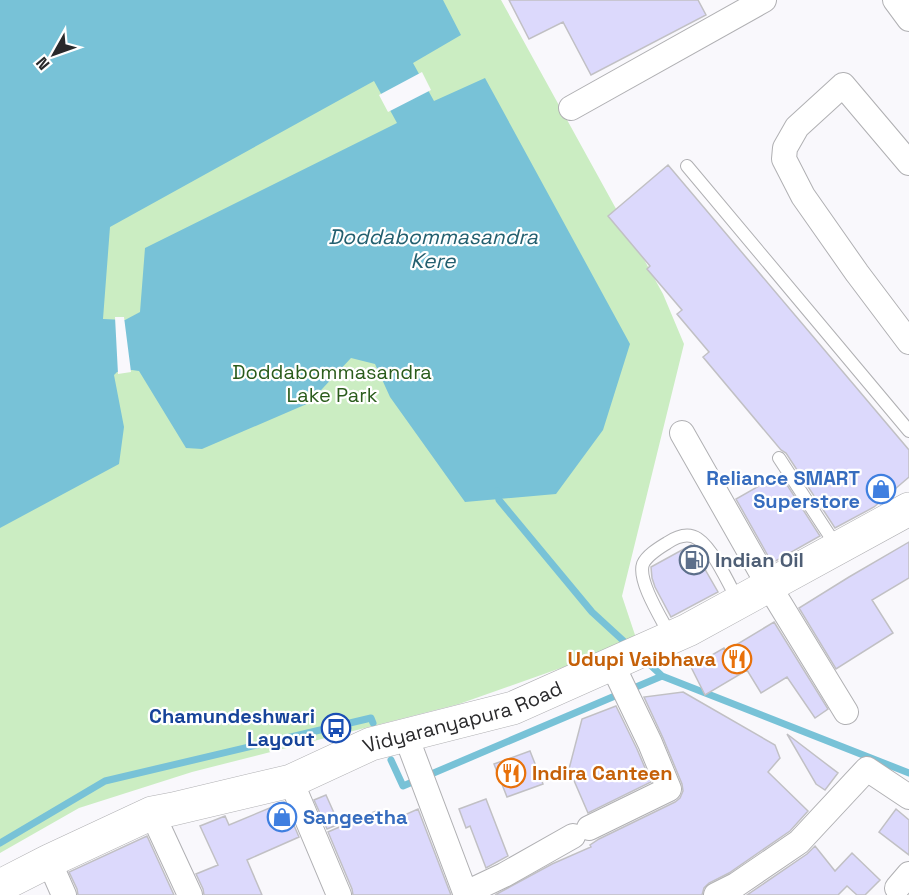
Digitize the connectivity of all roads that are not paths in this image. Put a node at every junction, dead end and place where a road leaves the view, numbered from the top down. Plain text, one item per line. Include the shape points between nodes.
1 (764, 0) edge
2 (895, 0) edge
3 (909, 19) edge
4 (571, 108) dead end
5 (909, 163) edge
6 (687, 166) dead end
7 (909, 342) edge
8 (909, 431) edge
9 (682, 433) dead end
10 (779, 458) dead end
11 (909, 509) edge
12 (837, 548) junction
13 (769, 586) junction
14 (739, 603) junction
15 (672, 638) junction
16 (612, 664) junction
17 (846, 712) dead end
18 (406, 736) junction
19 (291, 781) junction
20 (909, 797) edge
21 (152, 813) junction
22 (48, 861) junction
23 (0, 886) edge
24 (466, 894) edge
25 (64, 895) edge
26 (190, 895) edge
27 (339, 895) edge
28 (716, 895) edge

1 - 4 street
2 - 3 street
5 - 7 street via 843,85 797,127 785,148 784,159 803,196
6 - 8 lane
9 - 13 street
10 - 12 lane
11 - 12 main road, Vidyaranyapura Road
12 - 13 main road, Vidyaranyapura Road
13 - 14 main road, Vidyaranyapura Road
13 - 17 street
14 - 15 main road, Vidyaranyapura Road
14 - 15 lane via 709,550 697,538 676,537 658,548 642,566 653,602
15 - 16 main road, Vidyaranyapura Road
16 - 18 main road, Vidyaranyapura Road via 513,708
16 - 24 street via 669,789
18 - 19 main road, Vidyaranyapura Road via 371,744
18 - 24 street
19 - 21 main road, Vidyaranyapura Road
19 - 27 street
20 - 28 street via 867,769 799,842
21 - 22 main road, Vidyaranyapura Road
21 - 26 street
22 - 23 main road, Vidyaranyapura Road
22 - 25 street

